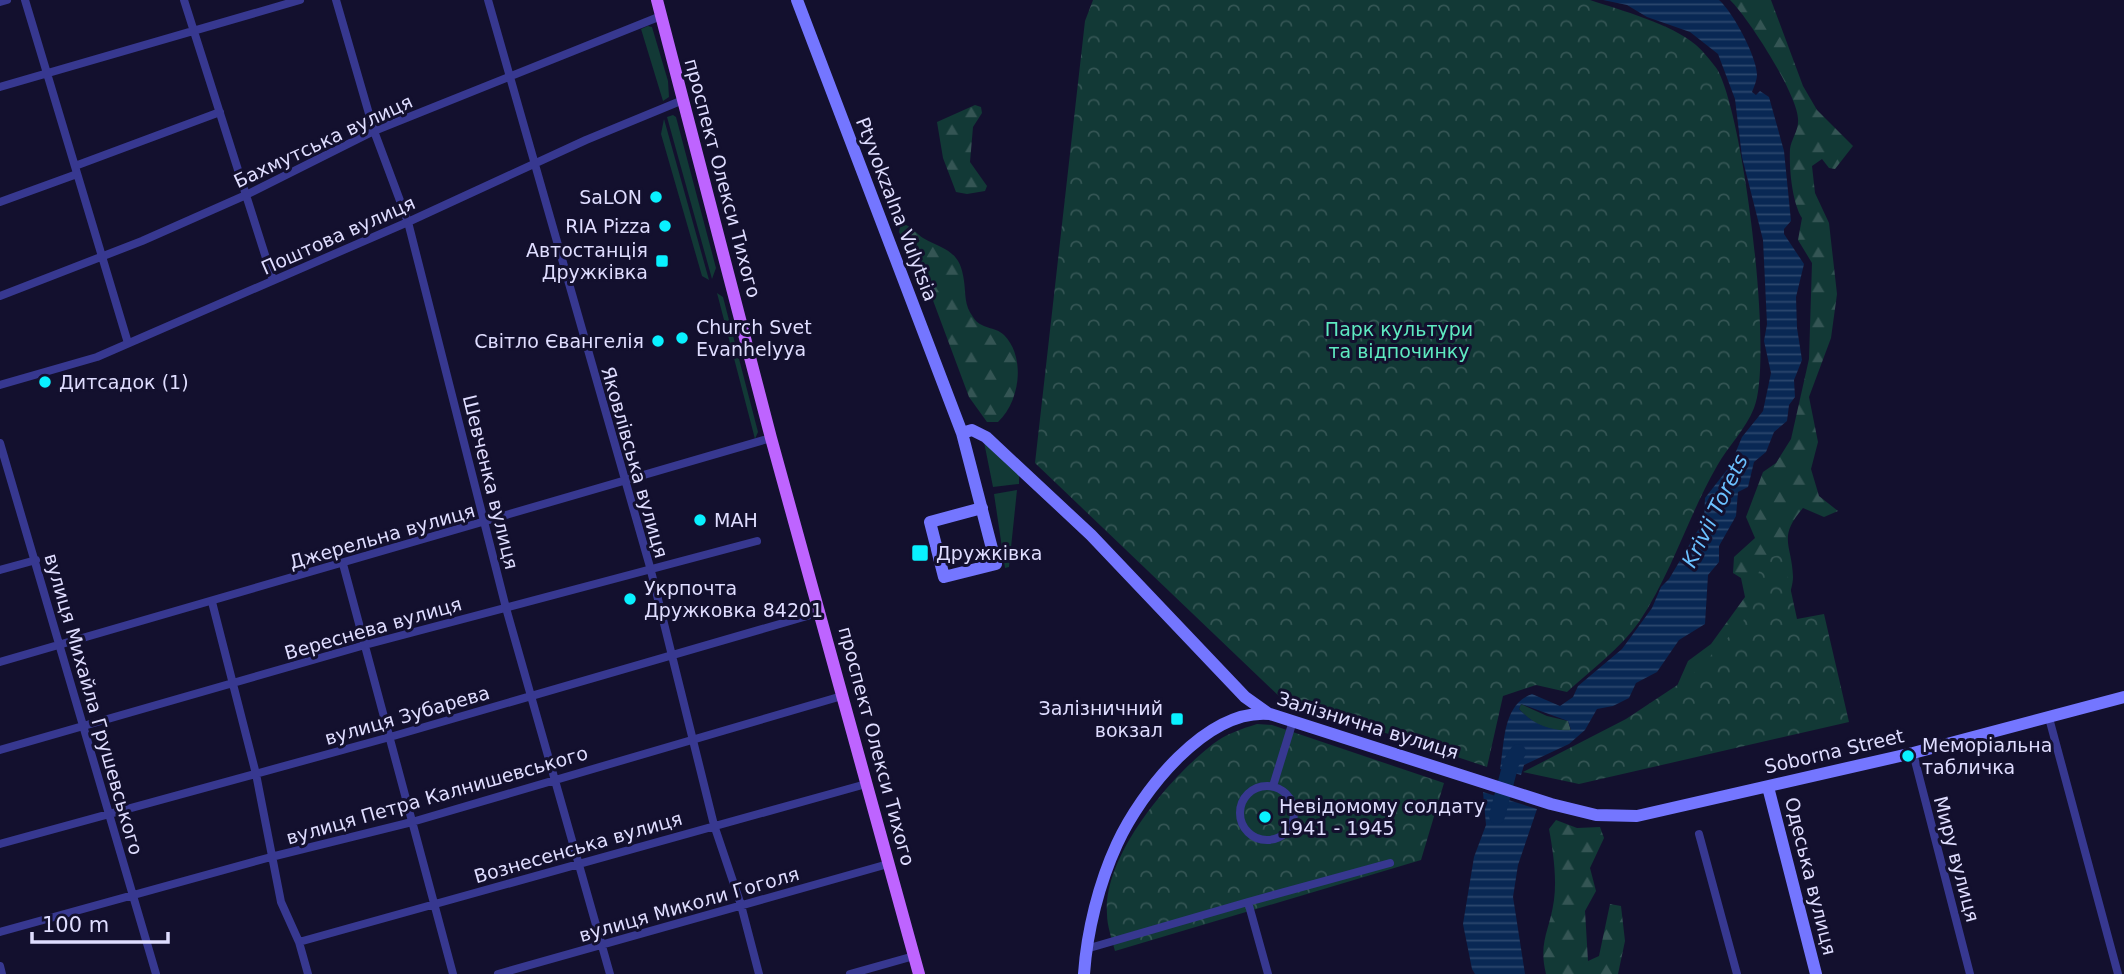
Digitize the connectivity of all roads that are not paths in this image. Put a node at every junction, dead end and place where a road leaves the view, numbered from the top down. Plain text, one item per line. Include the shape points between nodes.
1 (7, 0) edge
2 (25, 0) edge
3 (184, 0) edge
4 (300, 0) edge
5 (336, 0) edge
6 (488, 0) edge
7 (657, 0) edge
8 (797, 0) edge
9 (0, 2) edge
10 (661, 16) junction
11 (194, 31) junction
12 (46, 74) junction
13 (508, 76) junction
14 (0, 87) edge
15 (683, 100) junction
16 (220, 112) junction
17 (374, 131) junction
18 (533, 164) junction
19 (76, 170) junction
20 (246, 195) junction
21 (0, 202) edge
22 (408, 222) junction
23 (103, 256) junction
24 (273, 280) junction
25 (0, 296) edge
26 (128, 344) junction
27 (0, 385) edge
28 (962, 433) junction
29 (771, 438) junction
30 (0, 443) edge
31 (622, 479) junction
32 (982, 508) junction
33 (485, 523) junction
34 (757, 541) dead end
35 (36, 560) junction
36 (343, 564) junction
37 (650, 567) junction
38 (0, 570) edge
39 (212, 602) junction
40 (506, 608) junction
41 (821, 612) junction
42 (60, 645) junction
43 (365, 645) junction
44 (671, 654) junction
45 (0, 662) edge
46 (233, 684) junction
47 (531, 695) junction
48 (842, 696) junction
49 (2124, 697) edge
50 (1270, 714) junction
51 (2049, 718) junction
52 (1293, 721) junction
53 (83, 727) junction
54 (390, 737) junction
55 (695, 740) junction
56 (0, 750) edge
57 (1913, 752) junction
58 (256, 774) junction
59 (554, 778) junction
60 (866, 784) junction
61 (1273, 786) junction
62 (1768, 787) junction
63 (1551, 804) joint
64 (111, 813) junction
65 (412, 822) junction
66 (714, 825) junction
67 (1699, 834) dead end
68 (0, 844) edge
69 (271, 857) junction
70 (1390, 863) dead end
71 (581, 864) junction
72 (888, 864) junction
73 (133, 895) junction
74 (1248, 902) junction
75 (434, 905) junction
76 (741, 905) junction
77 (0, 932) edge
78 (299, 942) junction
79 (602, 945) junction
80 (1086, 949) junction
81 (914, 956) junction
82 (0, 966) edge
83 (2, 974) edge
84 (156, 974) edge
85 (308, 974) edge
86 (453, 974) edge
87 (498, 974) edge
88 (610, 974) edge
89 (759, 974) edge
90 (850, 974) edge
91 (919, 974) edge
92 (1084, 974) edge
93 (1268, 974) edge
94 (1737, 974) edge
95 (1816, 974) edge
96 (1970, 974) edge
97 (2118, 974) edge

1 - 9 street
2 - 12 street
3 - 11 street
4 - 11 street
5 - 17 street, Шевченка вулиця
6 - 13 street, Яковлівська вулиця
7 - 10 main road, проспект Олекси Тихого
8 - 28 street, Ptyvokzalna Vulytsia
10 - 13 street, Бахмутська вулиця
10 - 15 main road, проспект Олекси Тихого
11 - 12 street
11 - 16 street
12 - 14 street
12 - 19 street
13 - 17 street, Бахмутська вулиця
13 - 18 street, Яковлівська вулиця
15 - 18 street, Поштова вулиця
15 - 29 main road, проспект Олекси Тихого
16 - 19 street
16 - 20 street
17 - 20 street, Бахмутська вулиця
17 - 22 street, Шевченка вулиця
18 - 22 street, Поштова вулиця
18 - 31 street, Яковлівська вулиця
19 - 21 street
19 - 23 street
20 - 23 street, Бахмутська вулиця
20 - 24 street
22 - 24 street, Поштова вулиця
22 - 33 street, Шевченка вулиця
23 - 25 street, Бахмутська вулиця
23 - 26 street
24 - 26 street, Поштова вулиця
26 - 27 street, Поштова вулиця
28 - 32 street, Ptyvokzalna Vulytsia
28 - 50 street via 972,430 986,437 1013,461 1091,535 1245,697
29 - 31 street, Джерельна вулиця
29 - 41 main road, проспект Олекси Тихого
30 - 35 street, вулиця Михайла Грушевського
31 - 33 street, Джерельна вулиця
31 - 37 street, Яковлівська вулиця
32 - 32 street, Ptyvokzalna Vulytsia via 930,522 944,578 996,564
33 - 36 street, Джерельна вулиця
33 - 40 street, Шевченка вулиця
34 - 37 street, Вереснева вулиця
35 - 38 street
35 - 42 street, вулиця Михайла Грушевського
36 - 39 street, Джерельна вулиця
36 - 43 street
37 - 40 street, Вереснева вулиця
37 - 44 street, Яковлівська вулиця
39 - 42 street, Джерельна вулиця
39 - 46 street
40 - 43 street, Вереснева вулиця
40 - 47 street, Шевченка вулиця
41 - 44 street, вулиця Зубарева
41 - 48 main road, проспект Олекси Тихого
42 - 45 street, Джерельна вулиця
42 - 53 street, вулиця Михайла Грушевського
43 - 46 street, Вереснева вулиця
43 - 54 street
44 - 47 street, вулиця Зубарева
44 - 55 street, Яковлівська вулиця
46 - 53 street, Вереснева вулиця
46 - 58 street
47 - 54 street, вулиця Зубарева
47 - 59 street, Шевченка вулиця
48 - 55 street, вулиця Петра Калнишевського
48 - 60 main road, проспект Олекси Тихого
49 - 51 street, Soborna Street
50 - 52 street, Залізнична вулиця
50 - 80 street, Залізнична вулиця via 1241,716 1215,727 1171,767 1118,843
51 - 57 street, Soborna Street
51 - 97 street
52 - 61 street
52 - 63 street, Залізнична вулиця
53 - 56 street, Вереснева вулиця
53 - 64 street, вулиця Михайла Грушевського
54 - 58 street, вулиця Зубарева
54 - 65 street
55 - 59 street, вулиця Петра Калнишевського
55 - 66 street, Яковлівська вулиця
57 - 62 street, Soborna Street
57 - 96 street, Миру вулиця
58 - 64 street, вулиця Зубарева
58 - 69 street
59 - 65 street, вулиця Петра Калнишевського
59 - 71 street, Шевченка вулиця
60 - 66 street, Вознесенська вулиця
60 - 72 main road, проспект Олекси Тихого
61 - 61 street via 1254,788 1242,802 1245,829 1269,841 1285,834 1295,811 1288,794
62 - 63 street, Soborna Street via 1637,816 1596,814
62 - 95 street, Одеська вулиця
64 - 68 street, вулиця Зубарева
64 - 73 street, вулиця Михайла Грушевського
65 - 69 street, вулиця Петра Калнишевського
65 - 75 street
66 - 71 street, Вознесенська вулиця
66 - 76 street, Яковлівська вулиця
67 - 94 street
69 - 73 street, вулиця Петра Калнишевського
69 - 78 street via 281,902
70 - 74 street
71 - 75 street, Вознесенська вулиця
71 - 79 street, Шевченка вулиця
72 - 76 street, вулиця Миколи Гоголя
72 - 81 main road, проспект Олекси Тихого
73 - 77 street, вулиця Петра Калнишевського
73 - 84 street, вулиця Михайла Грушевського
74 - 80 street
74 - 93 street
75 - 78 street, Вознесенська вулиця
75 - 86 street
76 - 79 street, вулиця Миколи Гоголя
76 - 89 street, Яковлівська вулиця
78 - 85 street
79 - 87 street, вулиця Миколи Гоголя
79 - 88 street, Шевченка вулиця
80 - 92 street, Залізнична вулиця
81 - 90 street
81 - 91 main road, проспект Олекси Тихого
82 - 83 street

